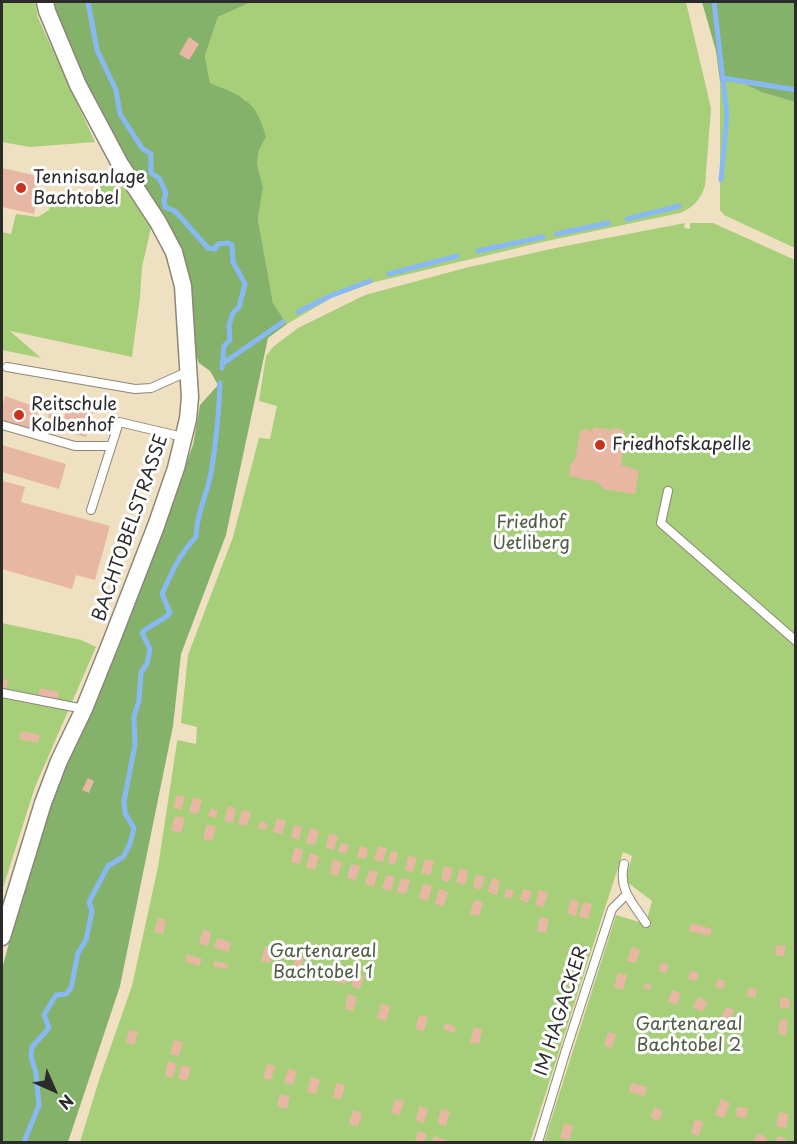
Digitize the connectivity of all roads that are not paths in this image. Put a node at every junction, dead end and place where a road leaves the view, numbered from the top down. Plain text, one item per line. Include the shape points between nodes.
1 (45, 2) edge
2 (7, 367) dead end
3 (189, 371) junction
4 (2, 425) edge
5 (183, 438) junction
6 (111, 446) junction
7 (669, 491) dead end
8 (91, 510) dead end
9 (795, 641) edge
10 (2, 693) edge
11 (84, 709) junction
12 (624, 864) dead end
13 (627, 894) junction
14 (646, 923) dead end
15 (2, 937) edge
16 (538, 1143) edge

1 - 3 street, BACHTOBELSTRASSE via 75,79 120,164 174,252 183,286
2 - 3 lane via 135,389 151,388
3 - 5 street, BACHTOBELSTRASSE via 189,408
4 - 6 lane via 75,446
5 - 6 lane via 118,422
5 - 11 street, BACHTOBELSTRASSE via 156,526
6 - 8 lane
7 - 9 lane via 661,523
10 - 11 lane
11 - 15 street, BACHTOBELSTRASSE via 43,803
12 - 13 lane via 621,877
13 - 14 lane
13 - 16 lane, IM HAGACKER via 612,909

